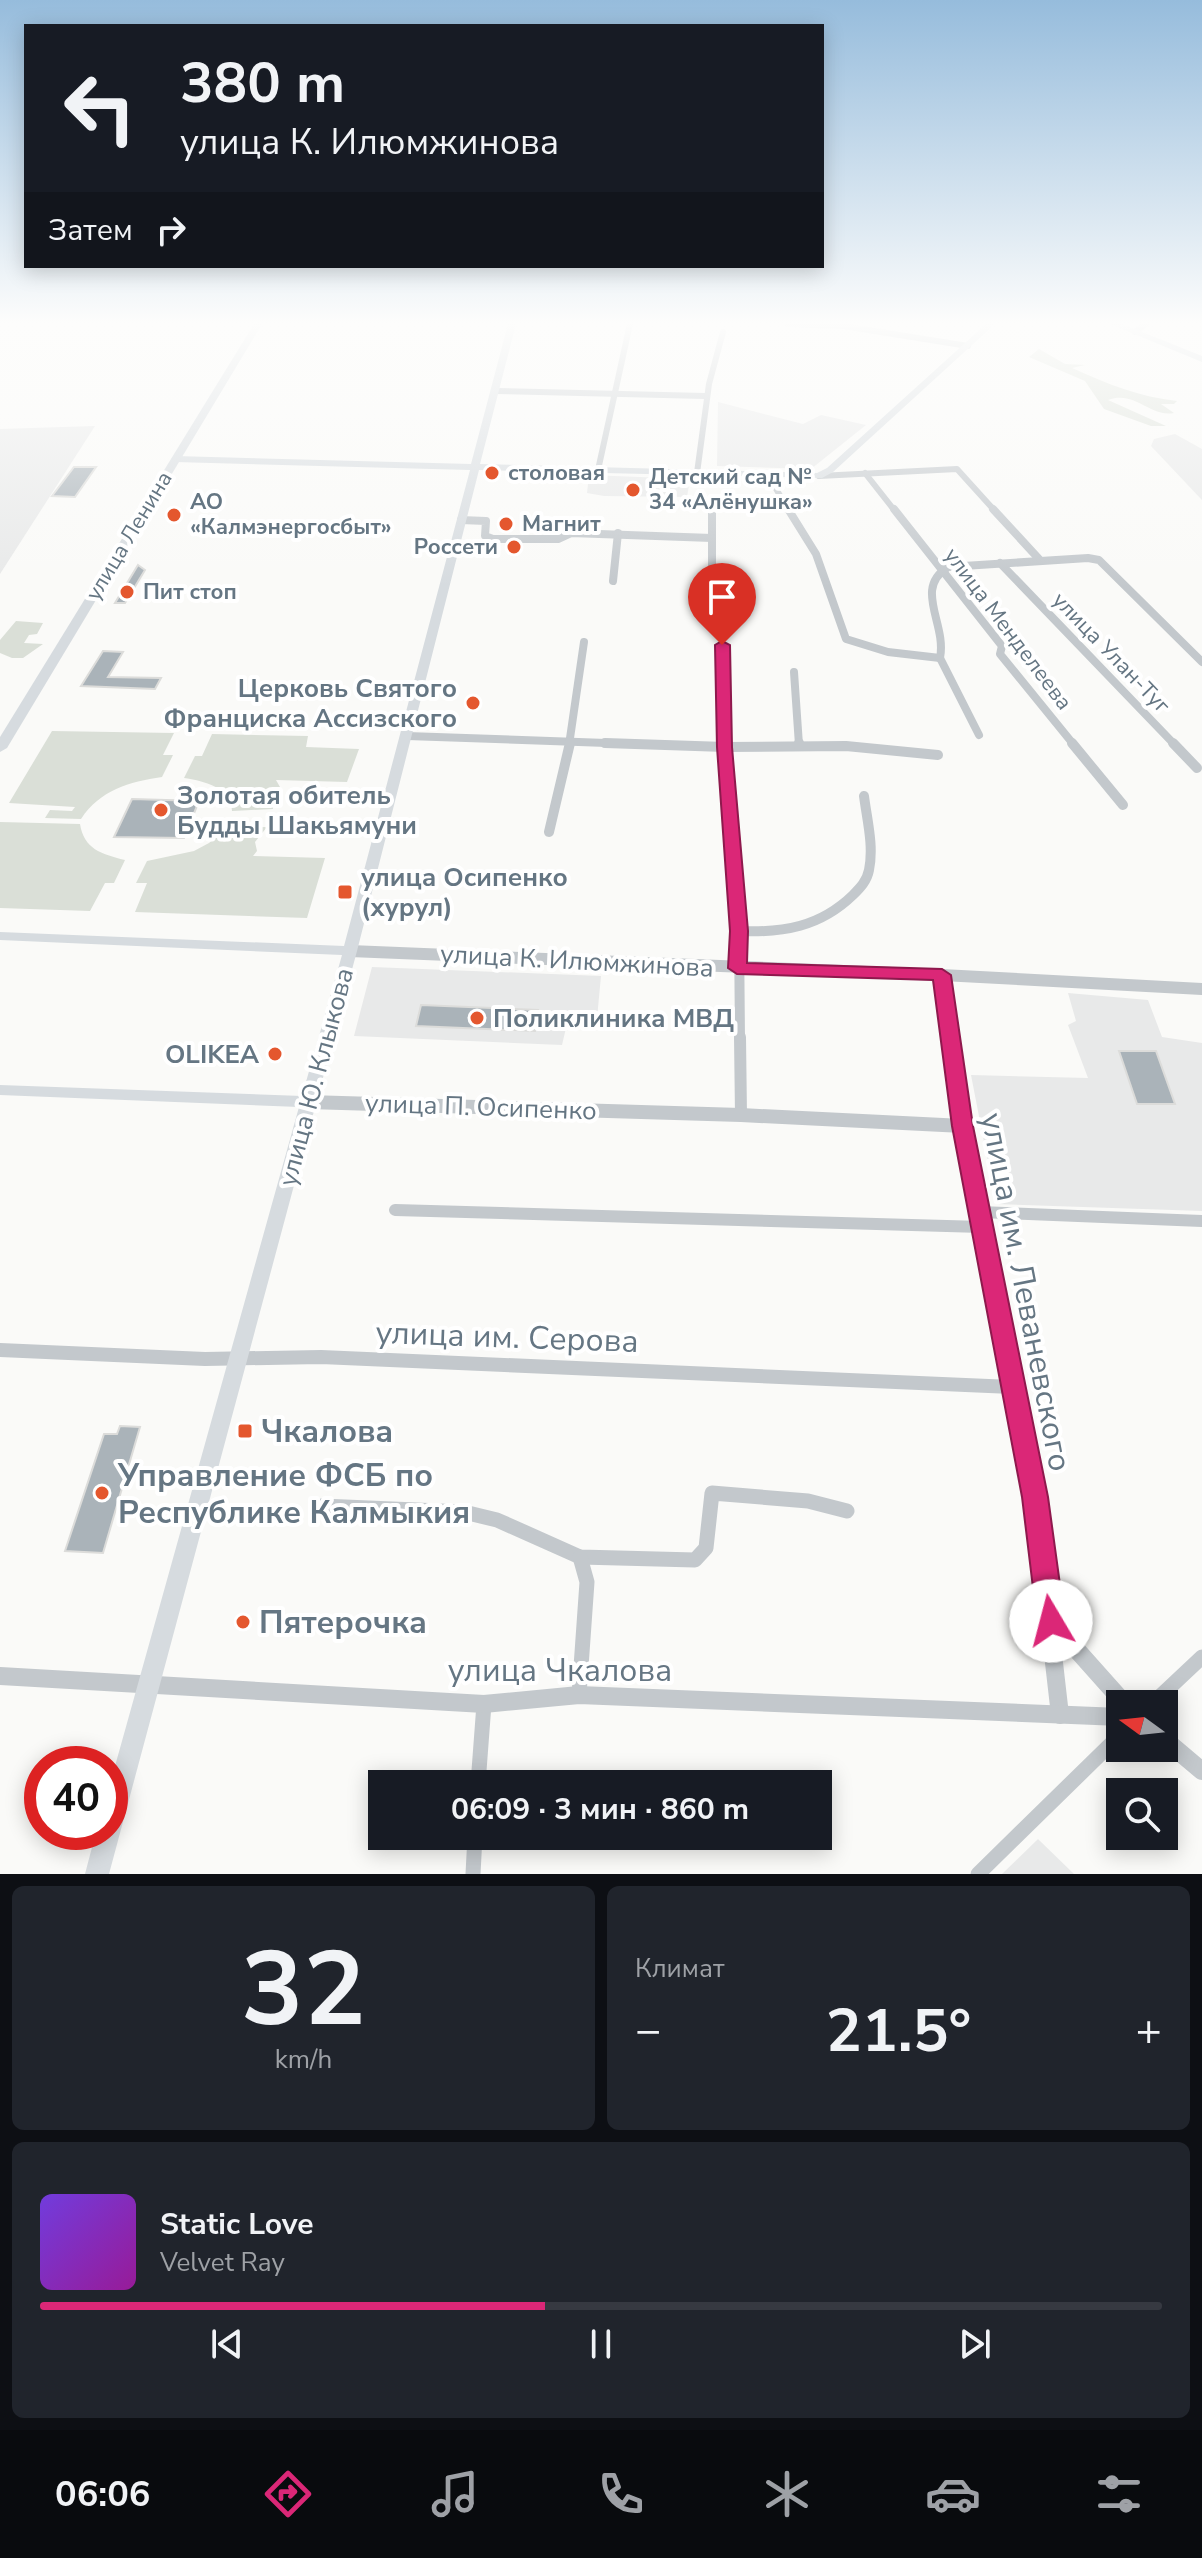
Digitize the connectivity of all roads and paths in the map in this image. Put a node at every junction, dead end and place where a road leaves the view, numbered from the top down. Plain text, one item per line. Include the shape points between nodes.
1 (204, 411) edge
2 (490, 411) edge
3 (611, 411) edge
4 (703, 411) edge
5 (895, 411) edge
6 (175, 459) junction
7 (835, 465) junction
8 (475, 467) junction
9 (598, 470) junction
10 (697, 473) junction
11 (865, 473) junction
12 (853, 474) junction
13 (768, 475) junction
14 (819, 476) junction
15 (712, 510) dead end
16 (461, 520) junction
17 (618, 533) junction
18 (712, 538) junction
19 (1039, 559) junction
20 (1000, 563) junction
21 (941, 570) junction
22 (613, 581) dead end
23 (712, 592) dead end
24 (584, 642) dead end
25 (722, 645) dead end
26 (940, 658) junction
27 (1202, 662) edge
28 (794, 672) dead end
29 (979, 735) dead end
30 (407, 736) junction
31 (570, 741) junction
32 (799, 746) junction
33 (725, 747) junction
34 (0, 748) edge
35 (938, 755) dead end
36 (1197, 768) dead end
37 (864, 796) dead end
38 (1123, 805) dead end
39 (549, 832) dead end
40 (739, 931) junction
41 (0, 936) edge
42 (350, 951) junction
43 (737, 968) junction
44 (942, 975) junction
45 (1202, 989) edge
46 (0, 1090) edge
47 (308, 1102) junction
48 (741, 1115) junction
49 (963, 1126) junction
50 (395, 1210) dead end
51 (981, 1220) junction
52 (1202, 1221) edge
53 (0, 1350) edge
54 (240, 1360) junction
55 (1012, 1387) junction
56 (321, 1506) dead end
57 (847, 1511) dead end
58 (580, 1557) junction
59 (1051, 1621) junction
60 (1202, 1657) edge
61 (0, 1676) edge
62 (149, 1683) junction
63 (1113, 1690) edge
64 (1167, 1690) edge
65 (579, 1695) junction
66 (484, 1704) junction
67 (1060, 1715) junction
68 (1106, 1717) edge
69 (1106, 1749) edge
70 (1178, 1751) edge
71 (128, 1760) edge
72 (479, 1770) edge
73 (1202, 1771) edge
74 (103, 1850) edge
75 (474, 1850) edge
76 (97, 1874) edge
77 (473, 1874) edge
78 (978, 1874) edge

1 - 6 main road, улица Ленина
2 - 8 main road, улица Ю. Клыкова
3 - 9 street
4 - 10 street
5 - 7 main road
6 - 8 main road
6 - 34 main road, улица Ленина
7 - 12 street
7 - 14 main road
8 - 9 main road
8 - 16 main road, улица Ю. Клыкова
9 - 10 main road
10 - 13 main road
11 - 12 street
11 - 19 street, улица Улан-Туг via 957,469
11 - 21 street, улица Менделеева
12 - 14 street
13 - 14 main road
13 - 26 street via 816,556 846,639 888,652
15 - 18 street
16 - 17 street via 486,521 485,536 493,539
16 - 30 main road, улица Ю. Клыкова
17 - 18 street
17 - 22 street
18 - 23 street
19 - 20 street
19 - 27 street, улица Улан-Туг via 1099,560
20 - 21 street
20 - 36 street, улица Улан-Туг
21 - 26 street via 931,580 930,591 944,637
21 - 38 street, улица Менделеева via 1002,646 1000,654
24 - 31 street
25 - 33 street
26 - 29 street
28 - 32 street
30 - 31 street
30 - 42 main road, улица Ю. Клыкова
31 - 33 street
31 - 39 street
32 - 33 street
32 - 35 street
33 - 40 street
37 - 40 street via 870,866 866,883 837,911 806,928 774,934
40 - 43 street
41 - 42 main road, улица К. Илюмжинова
42 - 43 street, улица К. Илюмжинова
42 - 47 main road, улица Ю. Клыкова
43 - 44 street, улица К. Илюмжинова
43 - 48 street
44 - 45 street, улица К. Илюмжинова
44 - 49 street, улица им. Леваневского
46 - 47 main road, улица П. Осипенко
47 - 48 street, улица П. Осипенко
47 - 54 main road, улица Ю. Клыкова
48 - 49 street, улица П. Осипенко
49 - 51 street, улица им. Леваневского
50 - 51 street
51 - 52 street
51 - 55 street, улица им. Леваневского
53 - 54 street, улица им. Серова
54 - 55 street, улица им. Серова via 321,1357
54 - 62 main road, улица Ю. Клыкова
55 - 59 street, улица им. Леваневского via 1035,1497
56 - 58 street via 464,1512 497,1520
57 - 58 street via 808,1501 712,1493 706,1548 695,1560
58 - 65 street via 587,1582
59 - 63 street
59 - 67 street, улица им. Леваневского
60 - 64 street
61 - 62 street, улица Чкалова
62 - 66 street, улица Чкалова
62 - 71 main road, улица Ю. Клыкова
65 - 66 street, улица Чкалова
65 - 67 street, улица Чкалова
66 - 72 street
67 - 68 street, улица Чкалова
69 - 78 street
70 - 73 street
74 - 76 main road
75 - 77 street

